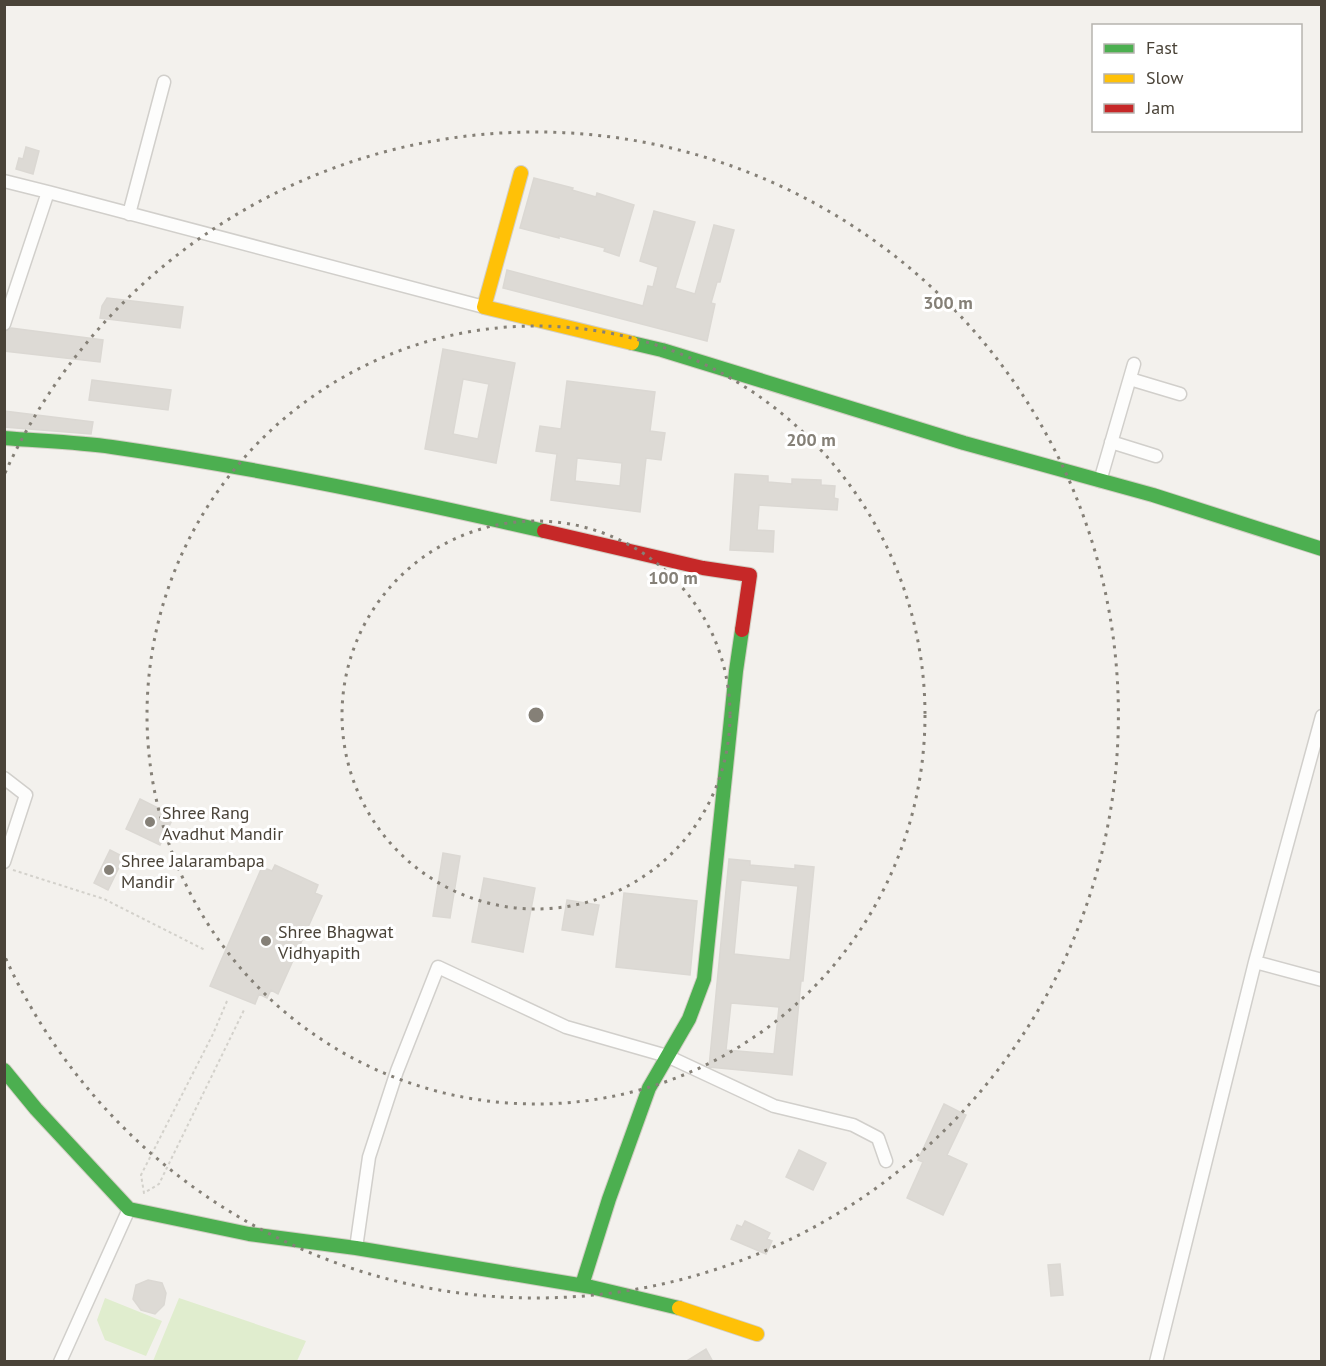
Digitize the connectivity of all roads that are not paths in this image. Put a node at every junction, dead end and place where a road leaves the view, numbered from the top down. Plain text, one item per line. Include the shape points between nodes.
1 (164, 82) dead end
2 (521, 172) dead end
3 (4, 181) edge
4 (48, 192) junction
5 (129, 214) junction
6 (484, 307) junction
7 (4, 324) edge
8 (1134, 364) dead end
9 (1130, 379) junction
10 (1180, 394) dead end
11 (4, 438) edge
12 (1111, 442) junction
13 (1156, 456) dead end
14 (1100, 481) junction
15 (1322, 549) edge
16 (1322, 716) edge
17 (4, 778) edge
18 (4, 862) edge
19 (1255, 962) junction
20 (1322, 980) edge
21 (667, 1056) junction
22 (4, 1070) edge
23 (886, 1161) dead end
24 (129, 1209) junction
25 (356, 1248) junction
26 (582, 1286) junction
27 (757, 1334) dead end
28 (60, 1362) edge
29 (1156, 1362) edge

1 - 5 street
2 - 6 street
3 - 4 street
4 - 5 street
4 - 7 street
5 - 6 street
6 - 14 street via 662,350
8 - 9 street
9 - 10 street
9 - 12 street
11 - 21 street via 110,447 273,473 750,575 736,671 704,979 689,1019
12 - 13 street
12 - 14 street
14 - 15 street
16 - 19 street
17 - 18 street via 26,795
19 - 20 street
19 - 29 street
21 - 23 street via 774,1106 853,1125 878,1138
21 - 25 street via 566,1027 438,967 397,1071 369,1157
21 - 26 street via 649,1088
22 - 24 street
24 - 25 street via 249,1234
24 - 28 street
25 - 26 street
26 - 27 street via 693,1312

